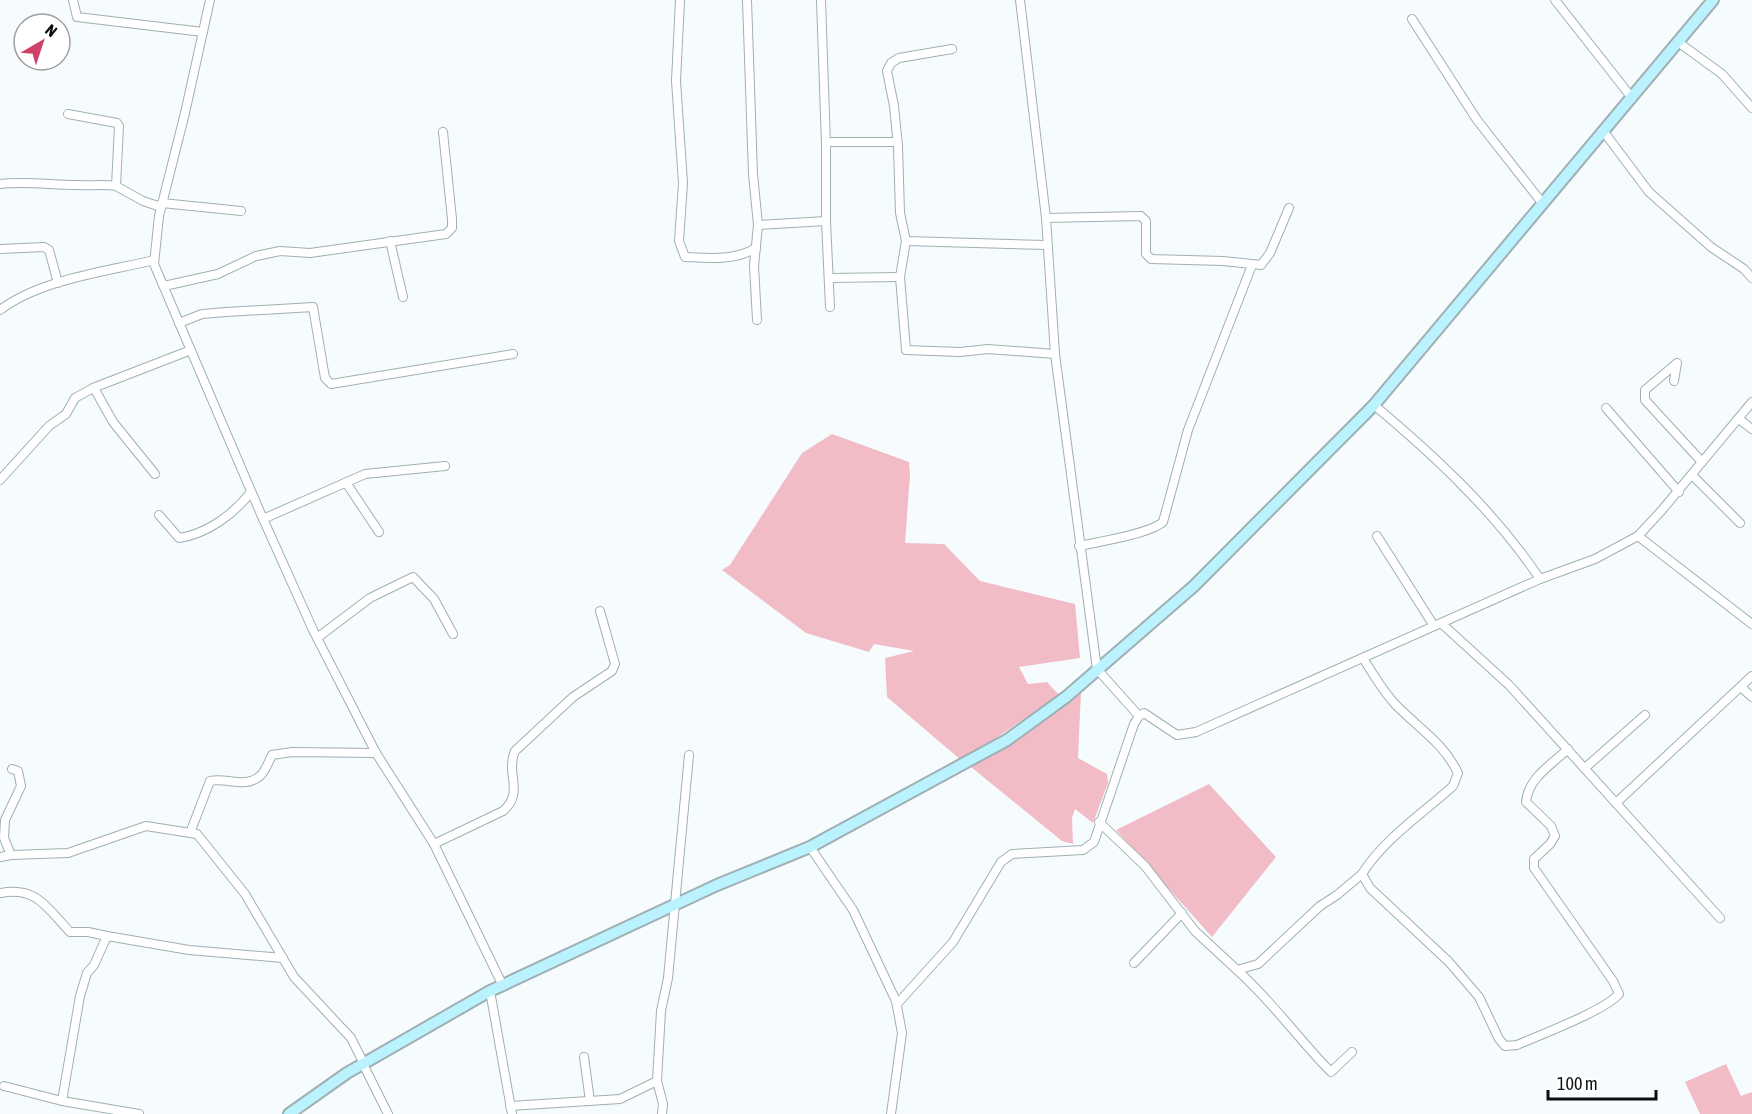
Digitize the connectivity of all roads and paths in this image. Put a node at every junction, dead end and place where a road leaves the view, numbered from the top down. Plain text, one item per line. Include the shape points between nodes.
1 (73, 0) edge
2 (210, 0) edge
3 (680, 0) edge
4 (747, 0) edge
5 (821, 0) edge
6 (1020, 0) edge
7 (1555, 0) edge
8 (1713, 0) edge
9 (1412, 19) dead end
10 (203, 32) junction
11 (1678, 42) junction
12 (952, 49) dead end
13 (1632, 98) junction
14 (1752, 108) edge
15 (68, 114) dead end
16 (443, 132) dead end
17 (1604, 132) junction
18 (826, 142) junction
19 (897, 142) junction
20 (0, 184) edge
21 (116, 186) junction
22 (1543, 204) junction
23 (162, 205) junction
24 (1289, 208) dead end
25 (241, 211) dead end
26 (1046, 218) junction
27 (826, 221) junction
28 (758, 225) junction
29 (390, 241) junction
30 (906, 242) junction
31 (1046, 245) junction
32 (756, 248) junction
33 (0, 249) edge
34 (154, 260) junction
35 (1252, 264) junction
36 (900, 277) junction
37 (829, 278) junction
38 (1752, 278) edge
39 (58, 283) junction
40 (164, 286) junction
41 (403, 297) dead end
42 (830, 307) dead end
43 (0, 310) edge
44 (757, 320) dead end
45 (179, 323) junction
46 (190, 350) junction
47 (513, 354) dead end
48 (1055, 354) junction
49 (1674, 381) dead end
50 (94, 388) junction
51 (1752, 402) edge
52 (1374, 405) junction
53 (1606, 408) dead end
54 (1739, 419) junction
55 (1752, 429) edge
56 (1702, 462) junction
57 (445, 466) dead end
58 (155, 474) dead end
59 (1692, 475) junction
60 (0, 480) edge
61 (346, 484) junction
62 (251, 492) junction
63 (1678, 492) junction
64 (159, 515) dead end
65 (263, 519) junction
66 (1740, 523) dead end
67 (379, 532) dead end
68 (1377, 536) dead end
69 (1638, 536) junction
70 (1079, 546) junction
71 (1540, 579) junction
72 (600, 611) dead end
73 (1437, 624) junction
74 (1752, 624) edge
75 (453, 634) dead end
76 (317, 638) junction
77 (1363, 658) junction
78 (1096, 669) junction
79 (1752, 676) edge
80 (1741, 687) junction
81 (1752, 697) edge
82 (1645, 715) dead end
83 (1138, 716) junction
84 (1568, 748) junction
85 (376, 753) junction
86 (689, 755) dead end
87 (1585, 768) junction
88 (12, 770) dead end
89 (1616, 803) junction
90 (1099, 822) junction
91 (190, 833) junction
92 (434, 844) junction
93 (810, 846) junction
94 (11, 855) junction
95 (0, 857) edge
96 (1362, 874) junction
97 (1, 893) edge
98 (675, 904) junction
99 (1182, 913) junction
100 (1720, 918) dead end
101 (107, 936) junction
102 (283, 958) junction
103 (1134, 963) dead end
104 (1237, 970) junction
105 (502, 986) junction
106 (490, 991) junction
107 (897, 1004) junction
108 (1352, 1052) dead end
109 (584, 1057) dead end
110 (363, 1064) junction
111 (657, 1081) junction
112 (4, 1086) dead end
113 (62, 1101) junction
114 (590, 1101) junction
115 (511, 1110) edge
116 (139, 1114) edge
117 (289, 1114) edge
118 (388, 1114) edge
119 (663, 1114) edge
120 (891, 1114) edge

1 - 10 street via 77,16
2 - 10 street
3 - 32 street via 676,81 683,183 680,241 685,257 718,258
4 - 28 street
5 - 18 street
6 - 26 street
7 - 13 street
8 - 11 street
9 - 22 street via 1477,120
10 - 23 street
11 - 13 street
11 - 14 street via 1722,74
12 - 19 street via 899,58 891,63 887,71
13 - 17 street
15 - 21 street via 112,121 119,126
16 - 29 street via 452,228 446,234
17 - 22 street
17 - 38 street via 1649,192
18 - 19 street
18 - 27 street
19 - 30 street via 900,213
20 - 21 street
21 - 23 street via 143,201
22 - 52 street
23 - 25 street
23 - 34 street
24 - 35 street via 1266,261
26 - 31 street
26 - 35 street via 1142,216 1146,221 1146,254 1150,259
27 - 28 street
27 - 37 street
28 - 32 street
29 - 40 street via 310,253 280,251 256,256 218,274
29 - 41 street
30 - 31 street
30 - 36 street
31 - 48 street
32 - 44 street
33 - 39 street via 44,247 49,250
34 - 39 street
34 - 40 street
35 - 70 street via 1188,430 1162,522 1140,532
36 - 37 street
36 - 48 street via 906,350 988,349
37 - 42 street
39 - 43 street via 26,294
40 - 45 street
45 - 46 street
45 - 47 street via 202,314 313,307 326,378 331,384
46 - 50 street
46 - 62 street
48 - 70 street
49 - 56 street via 1677,363 1645,390 1645,400
50 - 58 street via 113,422
50 - 60 street via 75,398 66,414 49,426
51 - 54 street
52 - 71 street via 1416,440 1490,514
52 - 78 street via 1194,586
53 - 63 street
54 - 55 street
54 - 56 street
56 - 59 street
57 - 61 street via 365,474
59 - 63 street
59 - 66 street
61 - 65 street
61 - 67 street
62 - 64 street via 215,525 187,537 179,538
62 - 65 street
63 - 69 street
65 - 76 street
68 - 73 street
69 - 71 street via 1595,559
69 - 74 street
70 - 78 street
71 - 73 street
72 - 92 street via 615,664 612,671 573,697 515,751 511,760 512,804
73 - 77 street
73 - 84 street via 1509,685
75 - 76 street via 434,599 413,577 370,598
76 - 85 street
77 - 83 street via 1196,732 1177,735 1152,716
77 - 96 street via 1379,686 1440,745 1458,773 1453,786 1384,846
78 - 83 street
78 - 93 street via 1066,697 1007,740
79 - 80 street
80 - 81 street
80 - 89 street
82 - 87 street
83 - 90 street
84 - 87 street
84 - 96 street via 1532,782 1527,793 1526,802 1551,826 1555,836 1534,859 1534,868 1613,981 1619,994 1613,1000 1517,1045 1505,1046 1479,997 1449,962 1370,888
85 - 91 street via 272,755 261,776 245,783 220,779 210,782
85 - 92 street
86 - 98 street
87 - 89 street
88 - 94 street via 18,771 21,786 5,820 4,838
89 - 100 street
90 - 99 street via 1145,866
90 - 107 street via 1094,842 1083,850 1012,854 1001,862 953,942
91 - 94 street via 146,826 68,853
91 - 102 street via 197,834 245,894
92 - 105 street
93 - 98 street
93 - 107 street via 853,910
94 - 95 street
96 - 104 street via 1320,906 1258,964
97 - 101 street via 30,894 50,908 70,932
98 - 105 street
98 - 111 street via 661,1011
99 - 103 street
99 - 104 street via 1195,932
101 - 102 street via 189,950
101 - 113 street via 87,973 80,996
102 - 110 street via 294,977 351,1038
104 - 108 street via 1331,1072
105 - 106 street
106 - 110 street
106 - 115 street
107 - 120 street via 902,1033
109 - 114 street
110 - 117 street
110 - 118 street
111 - 114 street via 620,1099
111 - 119 street
112 - 113 street
113 - 116 street
114 - 115 street

